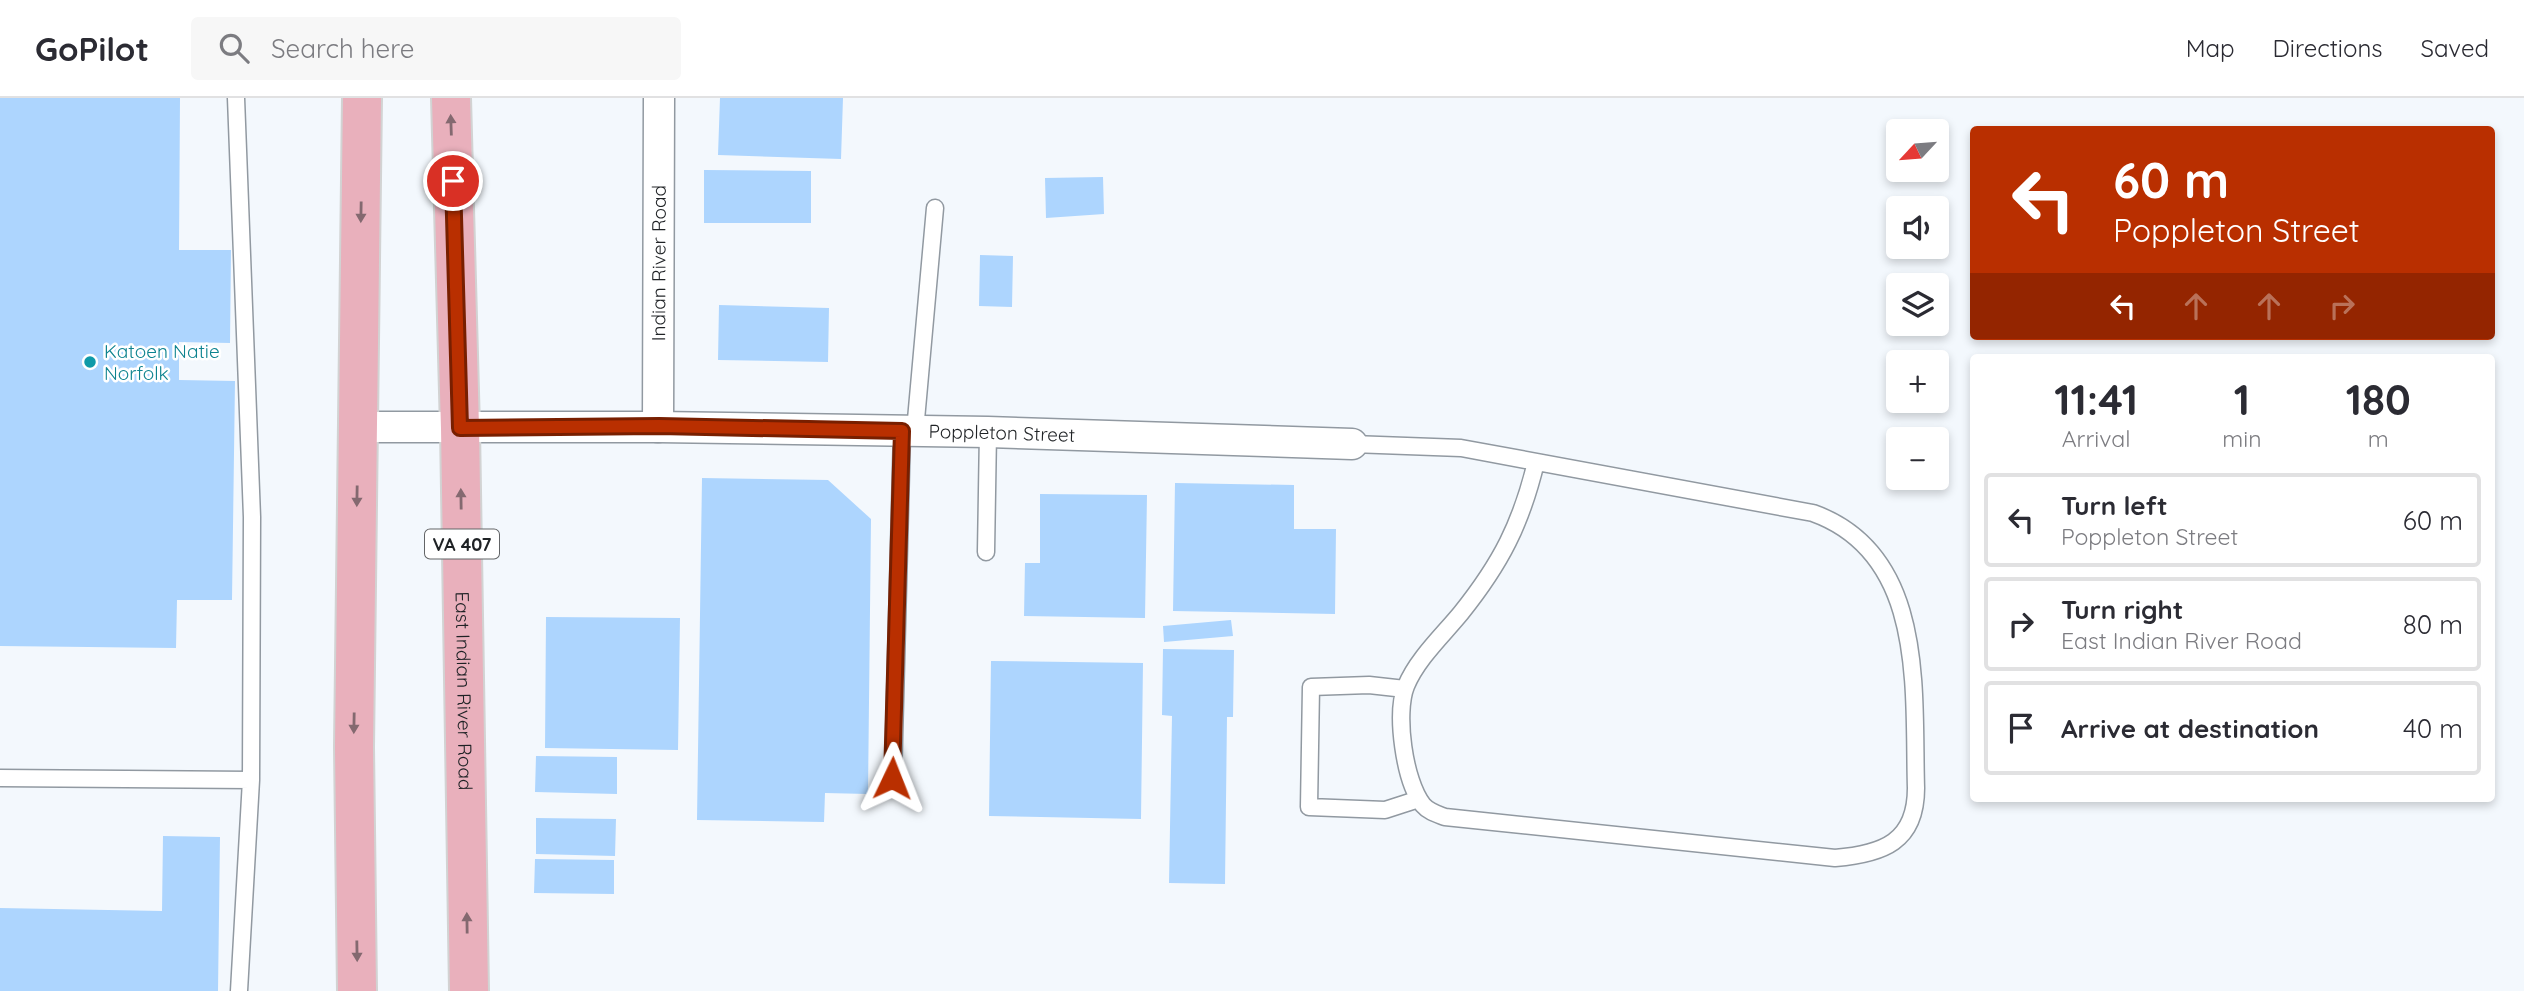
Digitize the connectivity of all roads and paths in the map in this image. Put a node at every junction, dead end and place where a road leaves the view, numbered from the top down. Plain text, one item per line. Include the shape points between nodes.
1 (236, 98) edge
2 (362, 98) edge
3 (451, 98) edge
4 (659, 98) edge
5 (935, 208) dead end
6 (659, 426) junction
7 (358, 428) junction
8 (460, 428) junction
9 (909, 431) junction
10 (988, 432) junction
11 (1352, 444) joint
12 (1536, 462) junction
13 (986, 552) dead end
14 (1405, 689) junction
15 (0, 778) edge
16 (892, 778) dead end
17 (251, 780) junction
18 (1419, 799) junction
19 (239, 991) edge
20 (357, 991) edge
21 (469, 991) edge

1 - 17 lane via 252,517
2 -> 7 main road
8 -> 3 main road, East Indian River Road / VA 407
4 - 6 street, Indian River Road
5 - 9 lane
6 - 8 street, Poppleton Street
6 - 9 street, Poppleton Street
7 - 8 street, Poppleton Street
7 -> 20 main road
21 -> 8 main road, East Indian River Road / VA 407
9 - 10 street, Poppleton Street
9 - 16 lane
10 - 11 street, Poppleton Street
10 - 13 lane
11 - 12 lane via 1461,448
12 - 14 lane via 1519,523 1507,547
12 - 18 lane via 1813,513 1835,521 1859,540 1890,582 1907,624 1915,750 1913,820 1908,831 1886,847 1835,858 1446,817 1430,812
14 - 18 lane via 1404,744
14 - 18 lane via 1311,687 1309,807 1385,810
15 - 17 lane
17 - 19 lane

